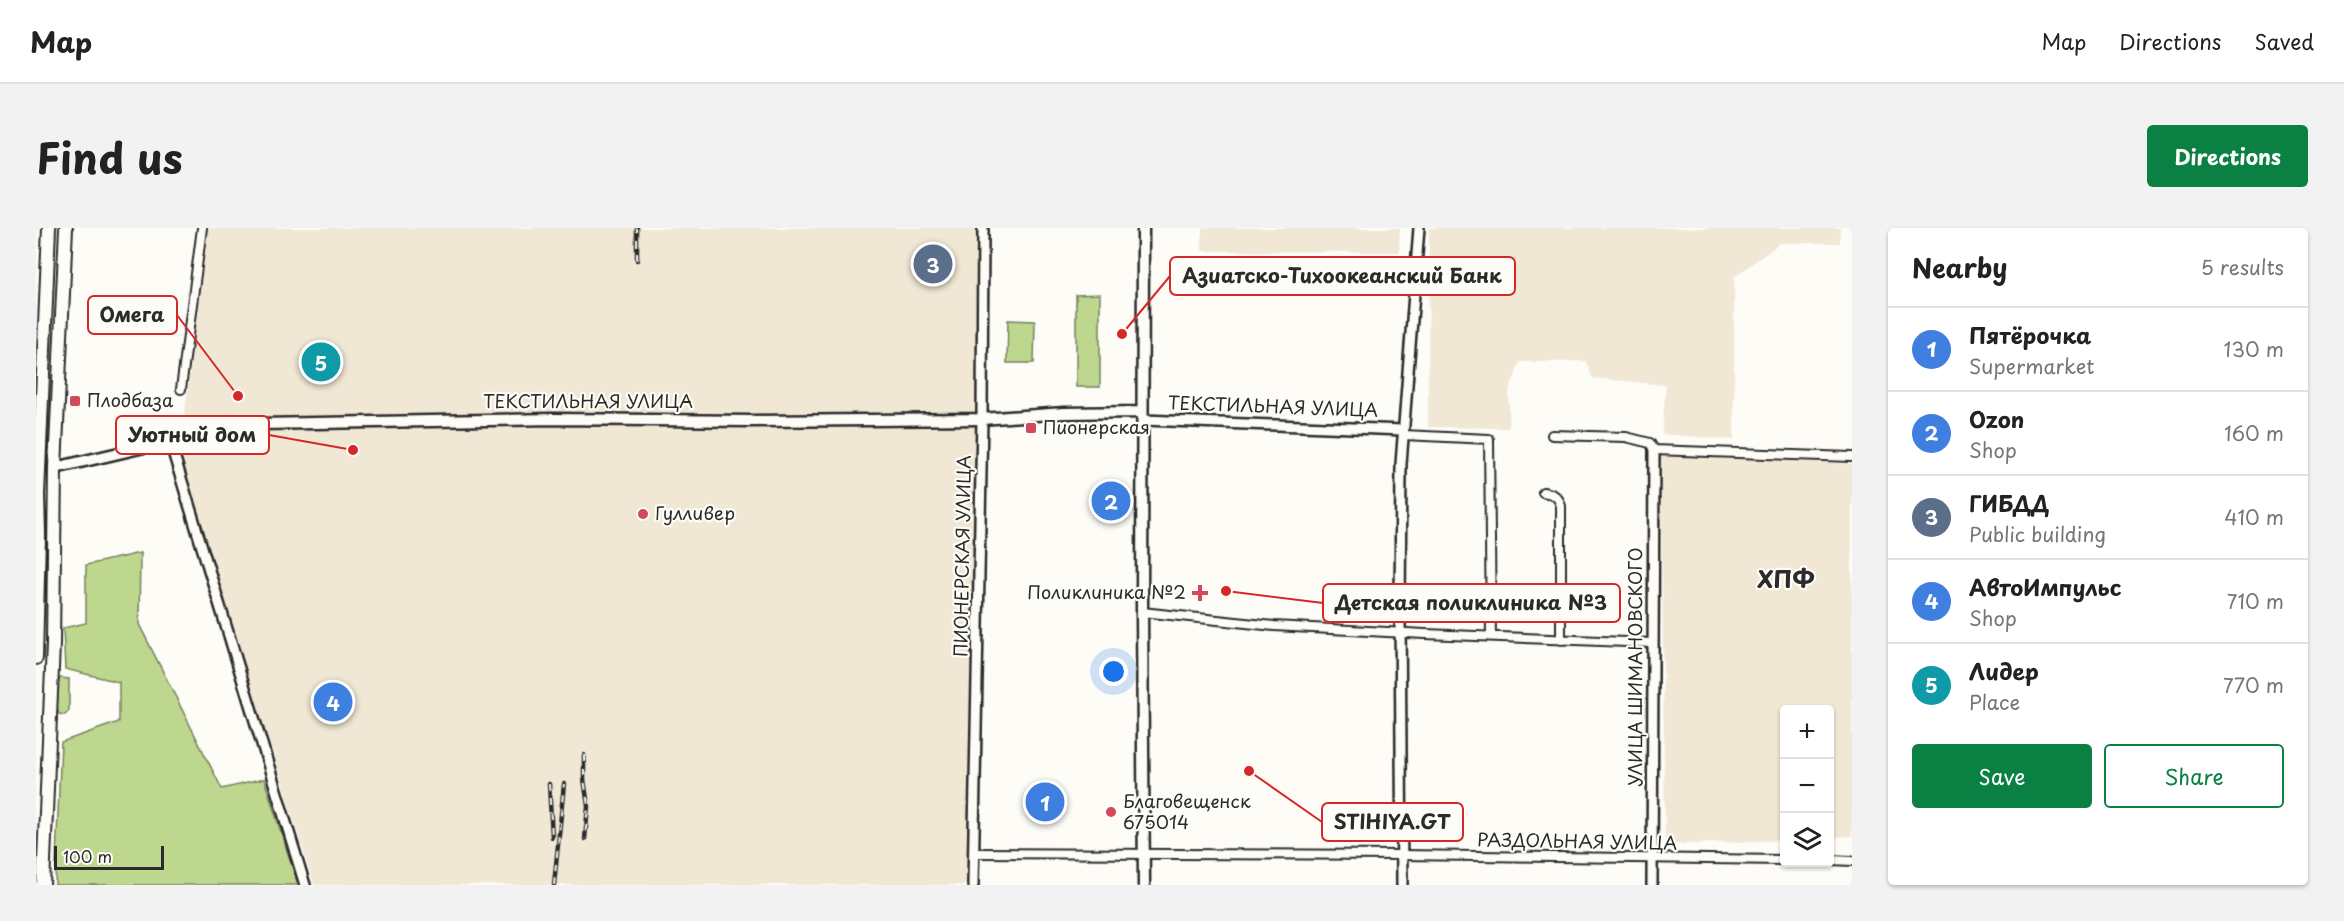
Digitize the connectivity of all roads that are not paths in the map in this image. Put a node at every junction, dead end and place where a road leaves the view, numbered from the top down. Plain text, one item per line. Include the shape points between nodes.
1 (49, 228) edge
2 (66, 228) edge
3 (202, 228) edge
4 (983, 228) edge
5 (1143, 228) edge
6 (1419, 228) edge
7 (181, 389) dead end
8 (1142, 416) junction
9 (982, 418) junction
10 (1403, 433) junction
11 (1552, 435) dead end
12 (170, 442) junction
13 (1654, 450) junction
14 (1852, 457) edge
15 (55, 468) junction
16 (37, 471) edge
17 (1543, 492) dead end
18 (1142, 612) junction
19 (1400, 632) junction
20 (1491, 636) junction
21 (1561, 640) junction
22 (1653, 643) junction
23 (36, 658) edge
24 (974, 853) junction
25 (1143, 854) junction
26 (1402, 855) junction
27 (1652, 858) junction
28 (1780, 860) edge
29 (1834, 860) edge
30 (1852, 861) edge
31 (43, 885) edge
32 (304, 885) edge
33 (973, 885) edge
34 (1144, 885) edge
35 (1402, 885) edge
36 (1652, 885) edge

1 - 16 main road
2 - 15 main road
3 - 7 street
4 - 9 street, ПИОНЕРСКАЯ УЛИЦА
5 - 8 main road
6 - 10 street
8 - 9 main road, ТЕКСТИЛЬНАЯ УЛИЦА via 1065,413
8 - 10 street, ТЕКСТИЛЬНАЯ УЛИЦА
8 - 18 main road
9 - 12 main road, ТЕКСТИЛЬНАЯ УЛИЦА via 279,423 237,426
9 - 24 street, ПИОНЕРСКАЯ УЛИЦА
10 - 19 street
10 - 20 street, ТЕКСТИЛЬНАЯ УЛИЦА via 1489,439
11 - 13 street via 1626,437 1650,443
12 - 15 main road, ТЕКСТИЛЬНАЯ УЛИЦА
12 - 32 street
13 - 14 street
13 - 22 street, УЛИЦА ШИМАНОВСКОГО
15 - 16 main road, ТЕКСТИЛЬНАЯ УЛИЦА
15 - 31 main road via 53,644
16 - 23 main road
17 - 21 street via 1559,498 1561,506
18 - 19 street via 1274,626
18 - 25 main road
19 - 20 street
19 - 26 street
20 - 21 street
21 - 22 street
22 - 27 street, УЛИЦА ШИМАНОВСКОГО
24 - 25 street, РАЗДОЛЬНАЯ УЛИЦА
24 - 33 street, ПИОНЕРСКАЯ УЛИЦА
25 - 26 street, РАЗДОЛЬНАЯ УЛИЦА
25 - 34 main road
26 - 27 street, РАЗДОЛЬНАЯ УЛИЦА
26 - 35 street
27 - 28 street, РАЗДОЛЬНАЯ УЛИЦА
27 - 36 street, УЛИЦА ШИМАНОВСКОГО
29 - 30 street

